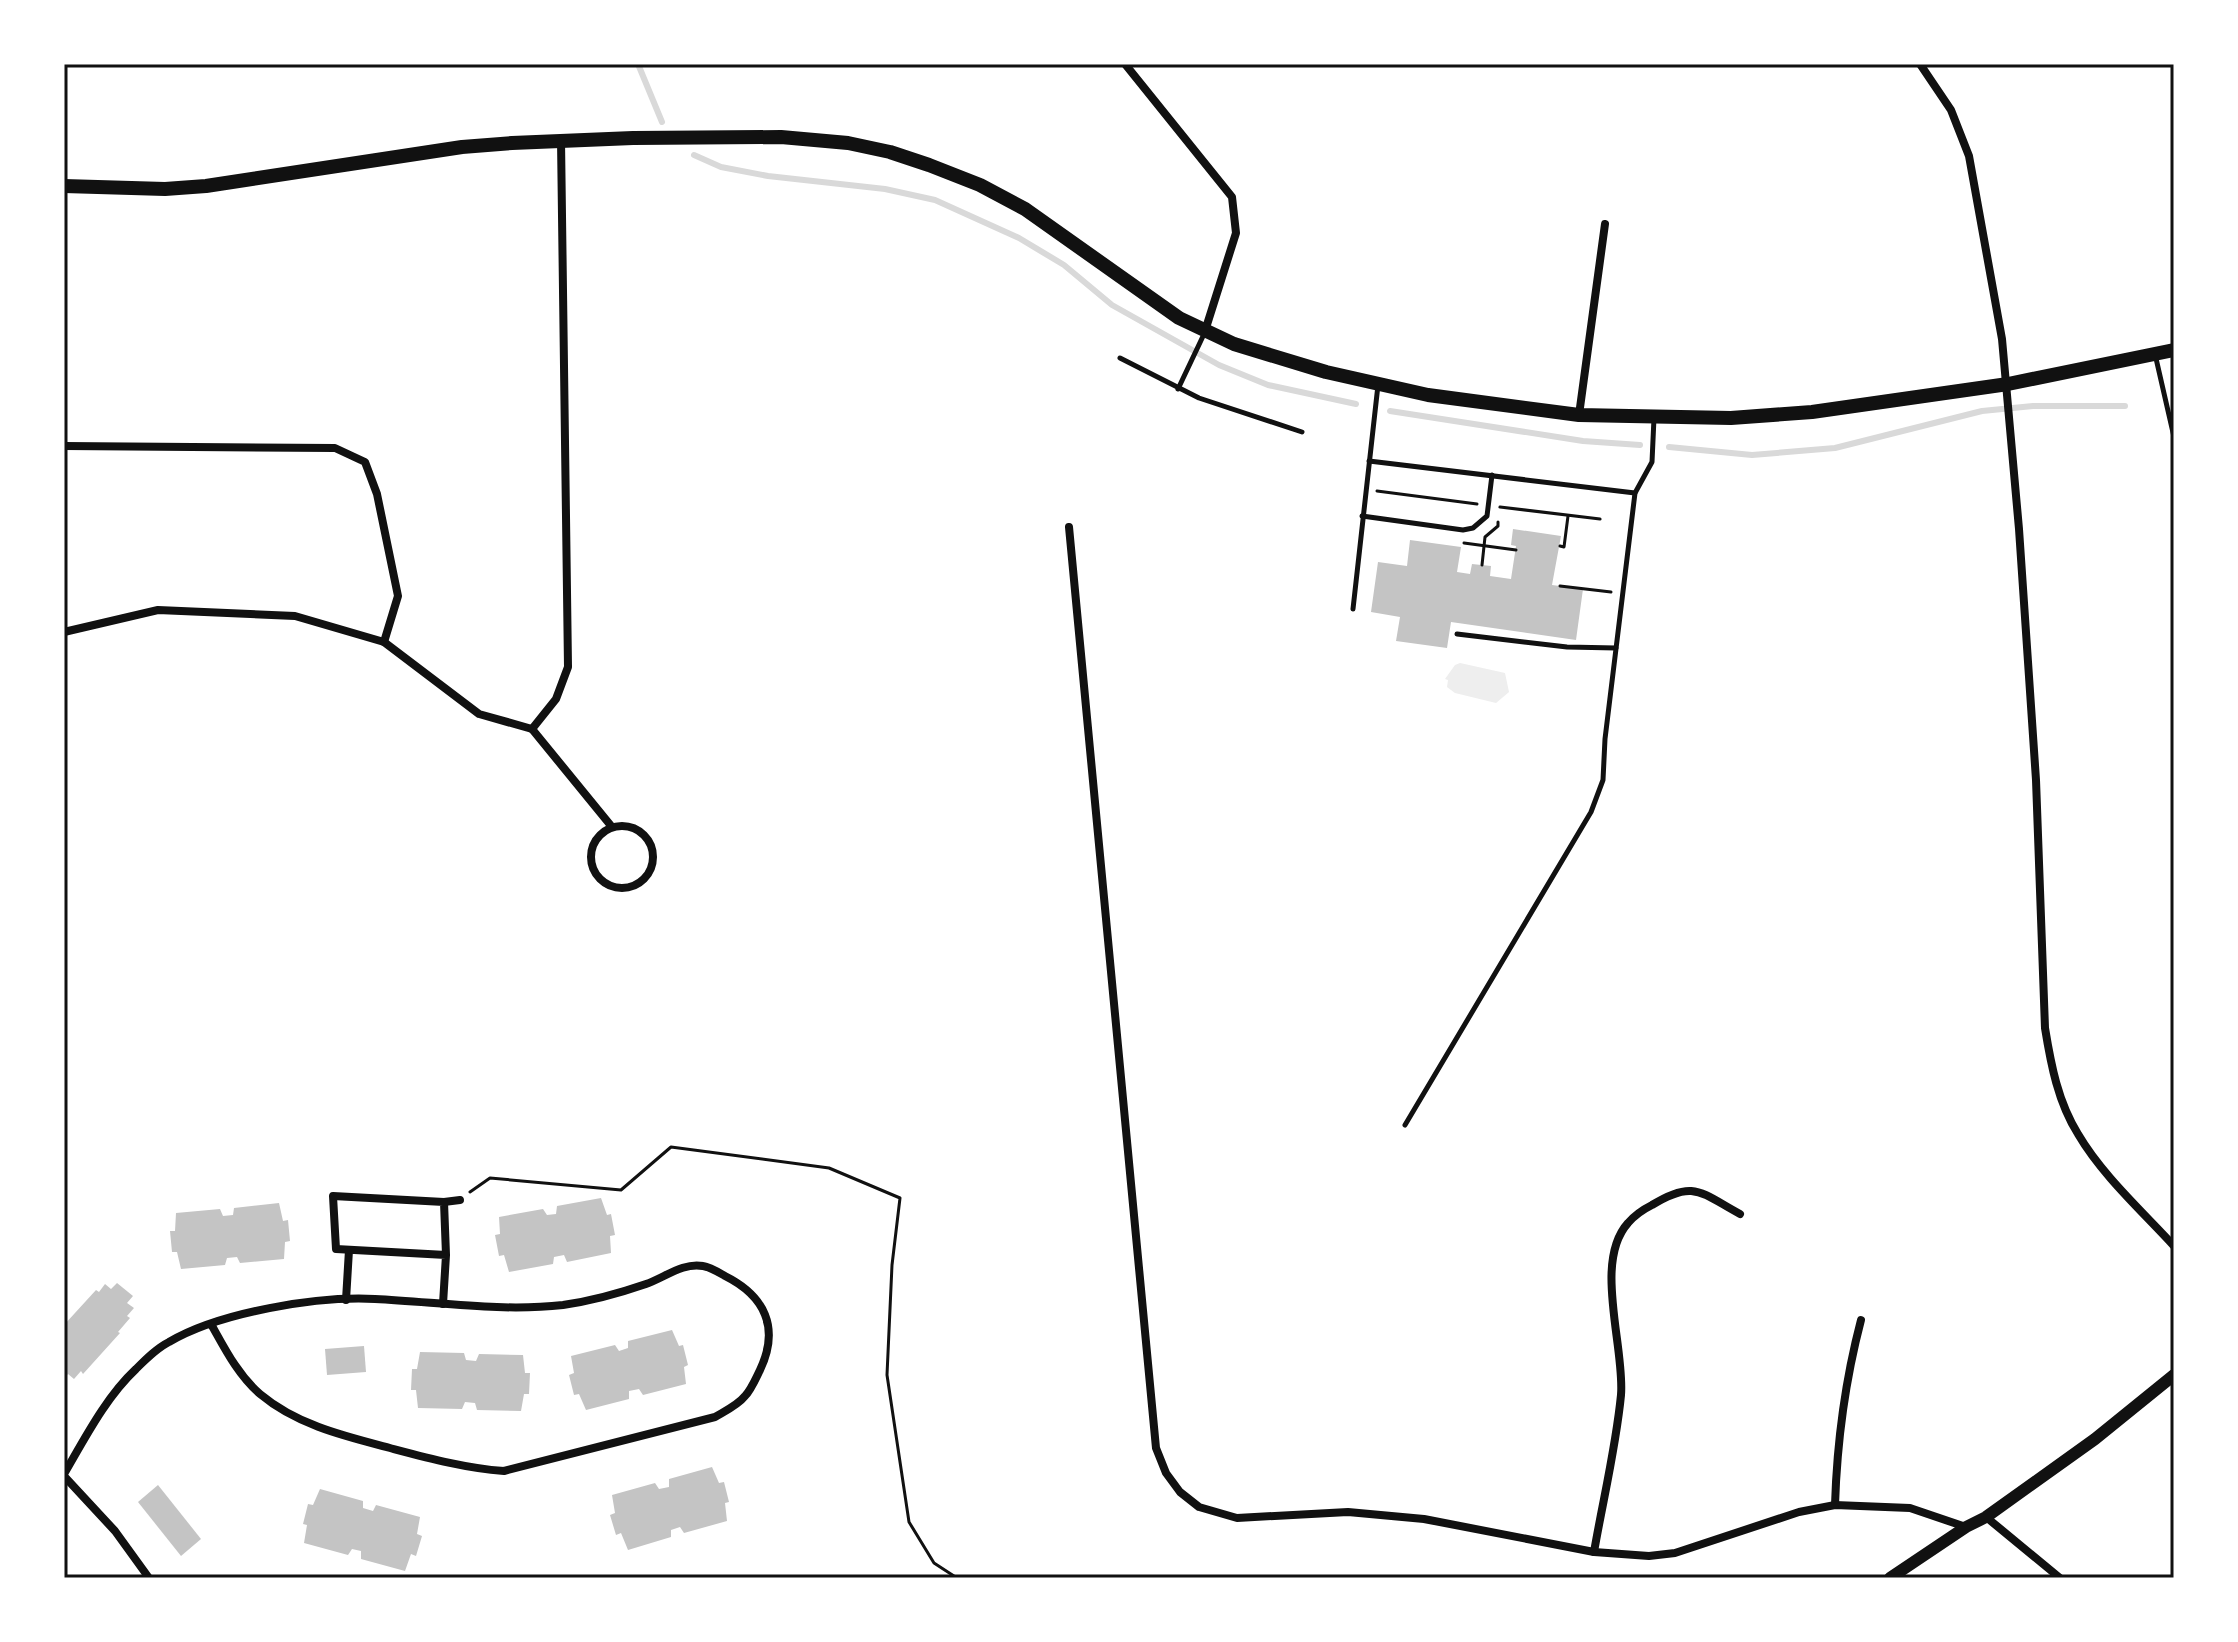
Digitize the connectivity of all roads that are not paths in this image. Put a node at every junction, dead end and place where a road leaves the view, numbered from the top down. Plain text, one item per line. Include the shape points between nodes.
1 (1125, 64) edge
2 (1920, 64) edge
3 (561, 140) junction
4 (64, 186) edge
5 (1605, 224) dead end
6 (1205, 331) junction
7 (2174, 350) edge
8 (2155, 353) junction
9 (1120, 358) dead end
10 (1379, 384) junction
11 (2008, 384) junction
12 (1178, 389) junction
13 (1579, 415) junction
14 (1654, 417) junction
15 (1302, 432) dead end
16 (2174, 437) edge
17 (64, 446) edge
18 (1369, 461) junction
19 (1492, 475) junction
20 (1635, 493) junction
21 (1362, 516) junction
22 (1069, 527) dead end
23 (1353, 609) dead end
24 (64, 632) edge
25 (1457, 634) dead end
26 (384, 642) junction
27 (1616, 648) junction
28 (532, 729) junction
29 (612, 827) junction
30 (1405, 1125) dead end
31 (460, 1200) road end
32 (444, 1202) junction
33 (1740, 1214) dead end
34 (2174, 1246) edge
35 (349, 1250) junction
36 (446, 1255) junction
37 (346, 1300) junction
38 (443, 1304) junction
39 (1861, 1320) dead end
40 (211, 1324) junction
41 (2174, 1375) edge
42 (64, 1475) edge
43 (1835, 1505) junction
44 (1986, 1517) junction
45 (1966, 1527) junction
46 (1594, 1552) junction
47 (149, 1578) edge
48 (1890, 1578) edge
49 (2060, 1578) edge

1 - 6 street via 1232,197 1236,233
2 - 11 street via 1951,110 1969,156
3 - 4 main road via 462,147 206,186
3 - 6 main road via 781,137 890,152 954,174 1025,209 1150,300
3 - 28 street via 568,667 556,699
5 - 13 street
6 - 10 main road via 1294,364
6 - 12 lane
7 - 8 main road
8 - 11 main road
8 - 16 lane
9 - 12 lane
10 - 13 main road
10 - 18 lane
11 - 14 main road via 1812,412
11 - 34 street via 2036,780 2042,993 2052,1068 2078,1134
12 - 15 lane
13 - 14 main road
14 - 20 lane via 1652,462
17 - 26 street via 335,448 365,462 398,596
18 - 19 lane
18 - 21 lane
19 - 20 lane
19 - 21 lane via 1487,516 1473,528
20 - 27 lane
21 - 23 lane
22 - 46 street via 1156,1448 1166,1473 1199,1507 1237,1518 1348,1512 1424,1519
24 - 26 street via 158,610 295,616
25 - 27 lane
26 - 28 street via 479,714
27 - 30 lane via 1603,780 1591,812
28 - 29 street
29 - 29 street via 594,843 593,867 609,886 633,887 651,871 652,846 636,828
31 - 32 street
32 - 35 street via 333,1196 336,1249
32 - 36 street
33 - 46 street via 1696,1190 1676,1191 1628,1223 1616,1243 1611,1290 1621,1397
35 - 36 street
35 - 37 street
36 - 38 street
37 - 38 street
37 - 40 street via 281,1306
38 - 40 street via 565,1304 647,1284 688,1266 704,1266 756,1297 770,1330 767,1356 745,1397 715,1417 504,1471 474,1468 299,1420 243,1377
39 - 43 street via 1840,1424
40 - 42 street via 169,1341 134,1371
41 - 44 street
42 - 47 street
43 - 45 street via 1910,1508
43 - 46 street via 1675,1553
44 - 45 street
44 - 49 street
45 - 48 street

